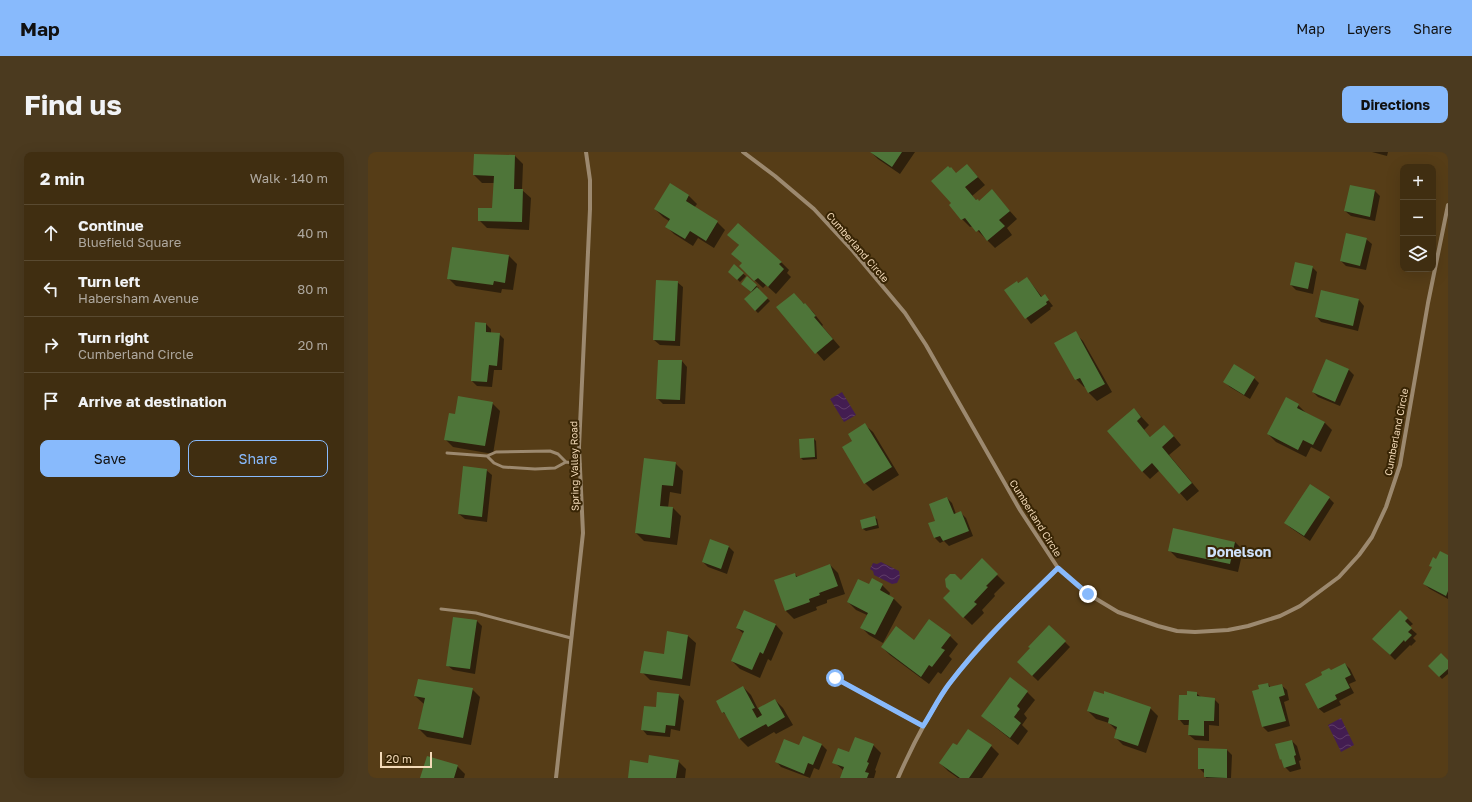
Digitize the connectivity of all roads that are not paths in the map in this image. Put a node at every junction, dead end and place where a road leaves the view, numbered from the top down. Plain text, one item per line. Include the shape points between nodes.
1 (586, 152) edge
2 (743, 152) edge
3 (1448, 205) edge
4 (447, 453) dead end
5 (487, 456) junction
6 (566, 462) junction
7 (580, 464) junction
8 (1058, 568) junction
9 (441, 609) dead end
10 (572, 638) junction
11 (835, 678) dead end
12 (923, 726) junction
13 (556, 778) edge
14 (898, 778) edge

1 - 7 street, Spring Valley Road via 590,180 590,215
2 - 8 street, Cumberland Circle via 814,209 905,313 926,345 1020,510
3 - 8 street, Cumberland Circle via 1396,477 1380,523 1359,555 1339,577 1300,606 1280,616 1228,630 1195,632 1158,626 1118,612 1088,594
4 - 5 lane
5 - 6 lane via 496,452 550,451 558,454
5 - 6 lane via 503,467 534,470 556,468
6 - 7 lane
7 - 10 street, Spring Valley Road via 583,533
8 - 12 street via 985,640 948,686
9 - 10 lane via 476,612
10 - 13 street, Spring Valley Road
11 - 12 street
12 - 14 street

